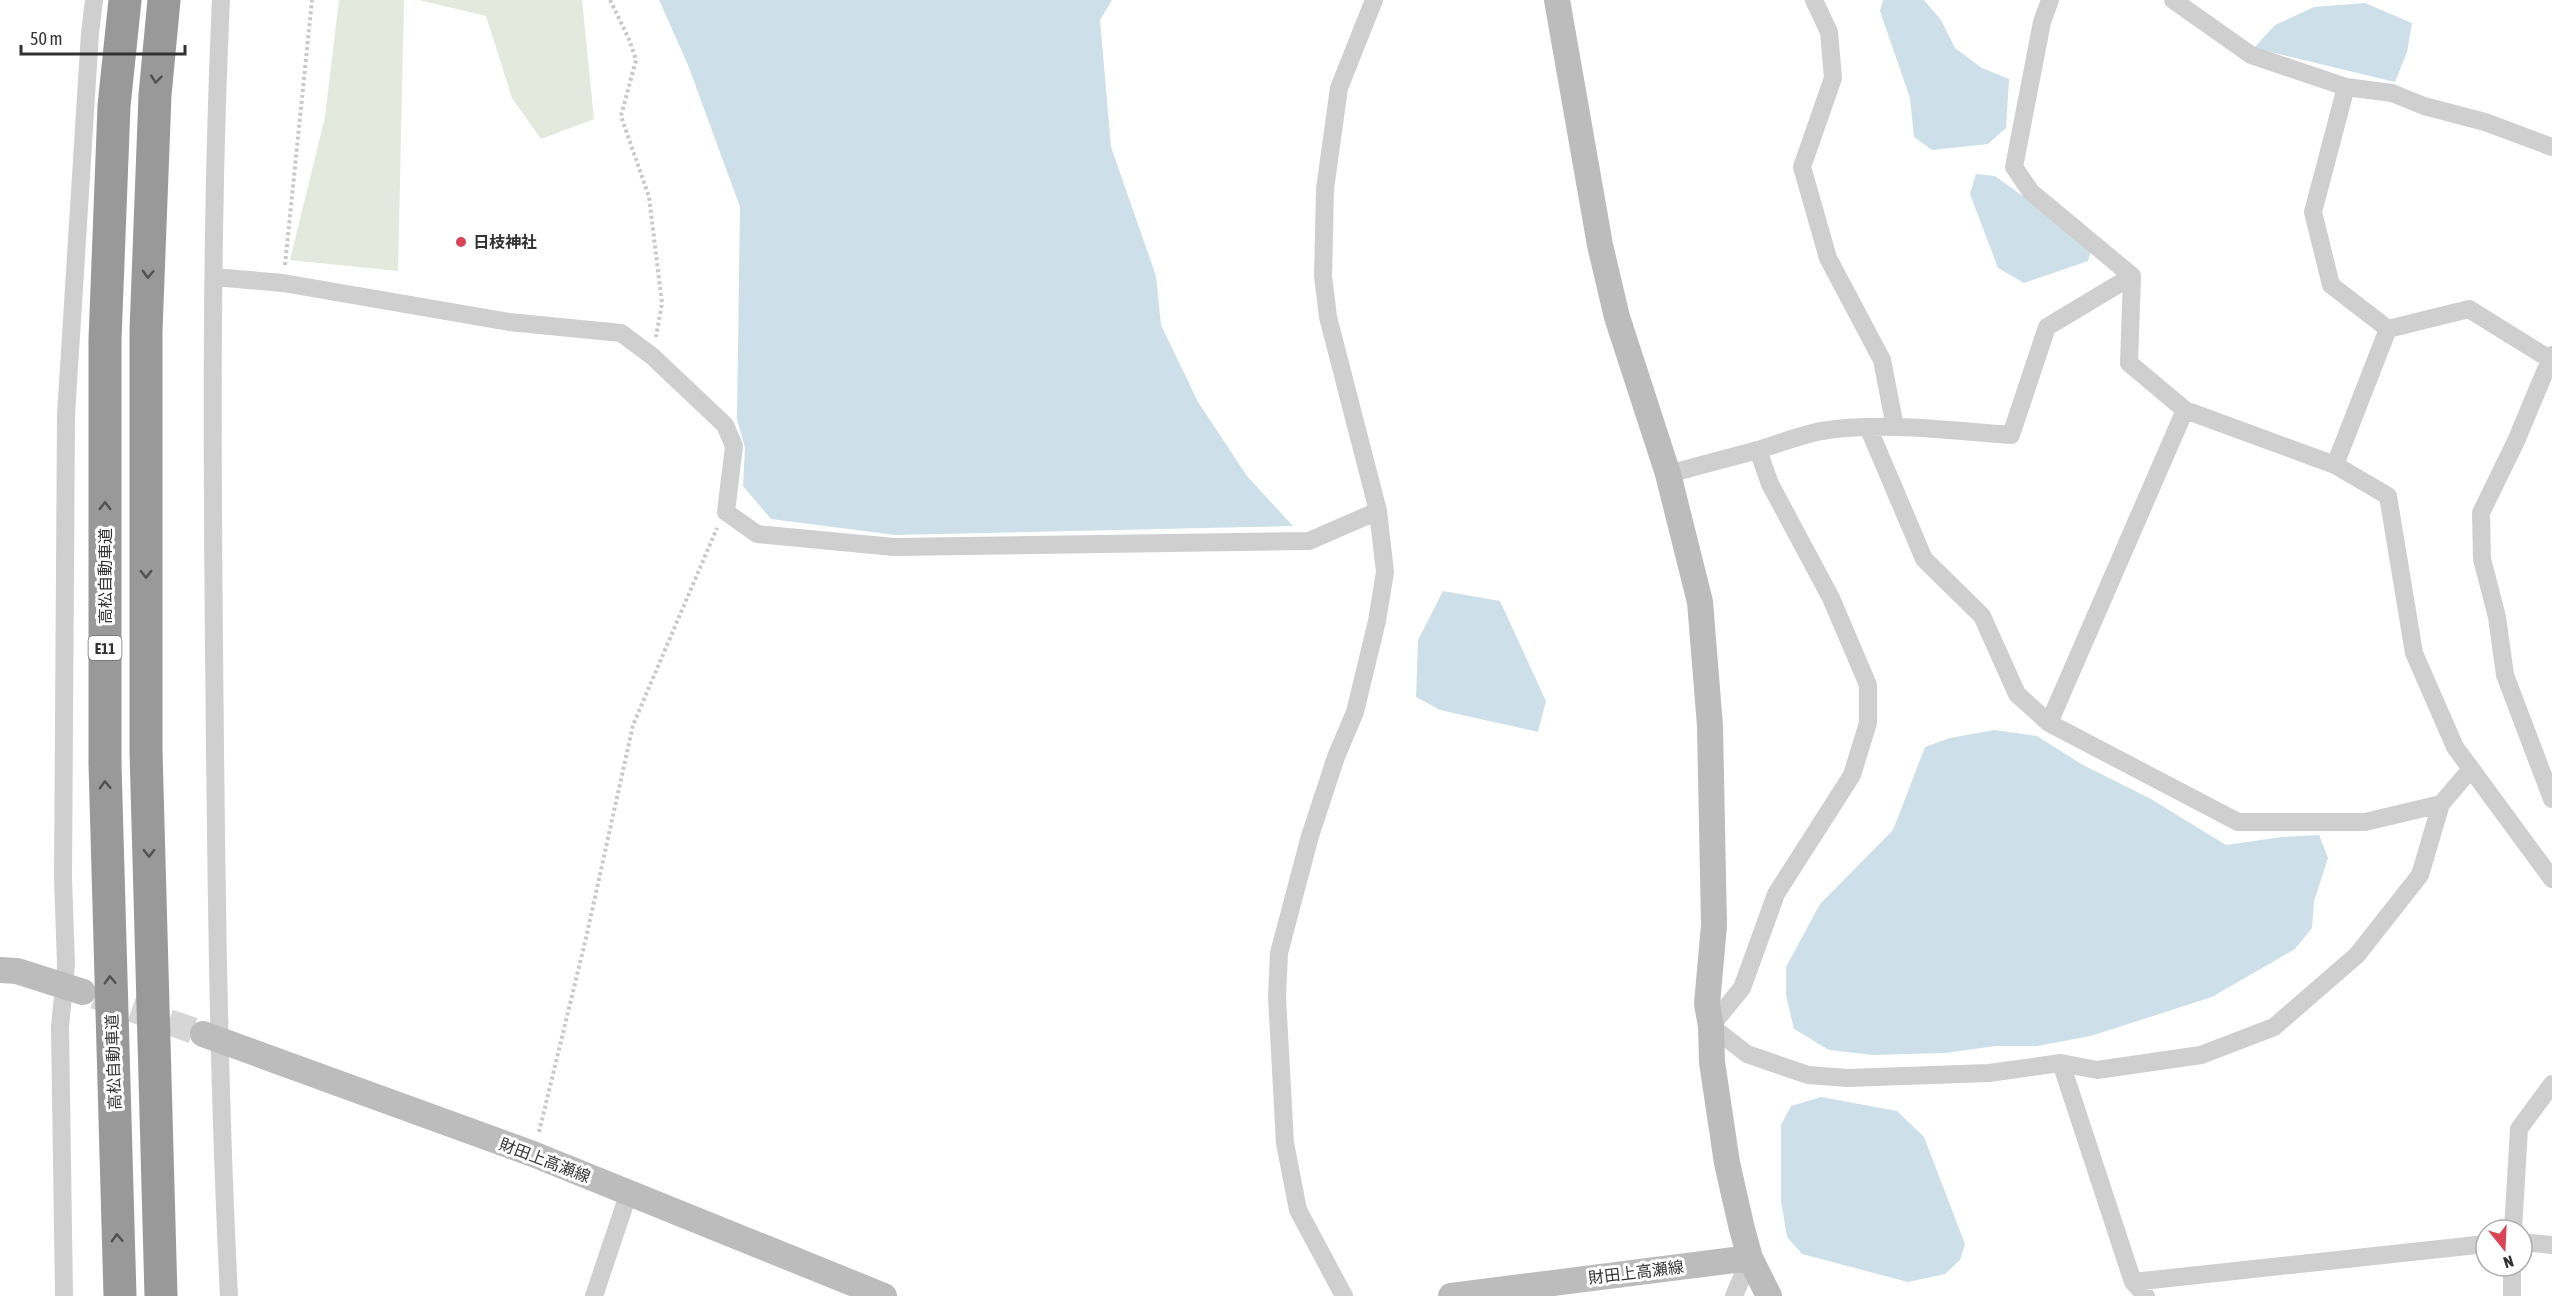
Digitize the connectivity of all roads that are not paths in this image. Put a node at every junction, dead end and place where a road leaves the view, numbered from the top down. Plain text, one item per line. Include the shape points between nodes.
1 (94, 0) edge
2 (125, 0) edge
3 (164, 0) edge
4 (221, 0) edge
5 (1374, 0) edge
6 (1557, 0) edge
7 (1814, 0) edge
8 (2050, 0) edge
9 (2173, 0) edge
10 (2346, 87) junction
11 (2552, 147) edge
12 (2132, 276) junction
13 (214, 277) junction
14 (2388, 329) junction
15 (2551, 358) edge
16 (2185, 410) junction
17 (1868, 427) junction
18 (1895, 427) junction
19 (1758, 450) junction
20 (2335, 465) junction
21 (1668, 474) junction
22 (1378, 511) junction
23 (2049, 723) junction
24 (2471, 770) junction
25 (2552, 799) edge
26 (2441, 804) junction
27 (2552, 879) edge
28 (0, 970) edge
29 (74, 989) junction
30 (1711, 1026) junction
31 (212, 1037) junction
32 (2061, 1063) junction
33 (2552, 1084) edge
34 (629, 1192) junction
35 (2514, 1218) edge
36 (2534, 1243) edge
37 (2474, 1245) edge
38 (2552, 1245) edge
39 (1750, 1258) junction
40 (2512, 1278) edge
41 (2133, 1282) junction
42 (64, 1296) edge
43 (120, 1296) edge
44 (161, 1296) edge
45 (229, 1296) edge
46 (594, 1296) edge
47 (884, 1296) edge
48 (1344, 1296) edge
49 (1450, 1296) edge
50 (1734, 1296) edge
51 (1769, 1296) edge
52 (2146, 1296) edge
53 (2512, 1296) edge

1 - 29 street via 66,415 63,865 66,965
43 -> 2 highway, 高松自動車道 / E11 via 105,764 105,340 114,106
3 -> 44 highway, E11 via 154,95 146,331 146,751
4 - 13 street
5 - 22 street via 1339,88 1325,189 1323,276 1328,317
6 - 21 street via 1600,245 1617,317
7 - 18 street via 1829,32 1833,78 1802,167 1828,258 1882,360
8 - 12 street via 2014,167 2031,192
9 - 10 street via 2251,55
10 - 11 street via 2392,93
10 - 14 street via 2313,212 2331,285
12 - 16 street via 2129,363
12 - 18 street via 2047,327 2012,435
13 - 22 street via 284,283 509,322 621,333 652,356 725,424 734,446 726,512 757,534 894,547 1309,541
13 - 31 street
14 - 15 street via 2469,309
14 - 20 street
15 - 25 street via 2481,513 2481,536 2505,675
16 - 20 street
16 - 23 street
17 - 18 street
17 - 19 street via 1827,430
17 - 23 street via 1924,559 1982,616 2017,694
19 - 21 street
19 - 30 street via 1770,484 1831,598 1868,685 1868,723 1852,775 1776,894 1742,988
20 - 24 street via 2388,496 2414,653 2455,747
21 - 30 street via 1700,602 1706,663 1714,924 1707,1004
22 - 48 street via 1384,572 1377,621 1355,712 1310,836 1279,953 1276,998 1285,1143 1298,1210
23 - 26 street via 2238,822 2365,822
24 - 26 street
24 - 27 street
26 - 32 street via 2420,875 2357,955 2274,1028 2201,1054 2097,1070
28 - 29 street via 17,971
29 - 42 street via 60,1027
30 - 32 street via 1747,1054 1808,1075 1920,1077
30 - 39 street via 1712,1062 1727,1163
31 - 34 street, 財田上高瀬線
31 - 45 street
32 - 41 street
33 - 35 street via 2519,1129
34 - 46 street
34 - 47 street, 財田上高瀬線
36 - 38 street
37 - 41 street
39 - 49 street, 財田上高瀬線
39 - 50 street
39 - 51 street
40 - 53 street
41 - 52 street

